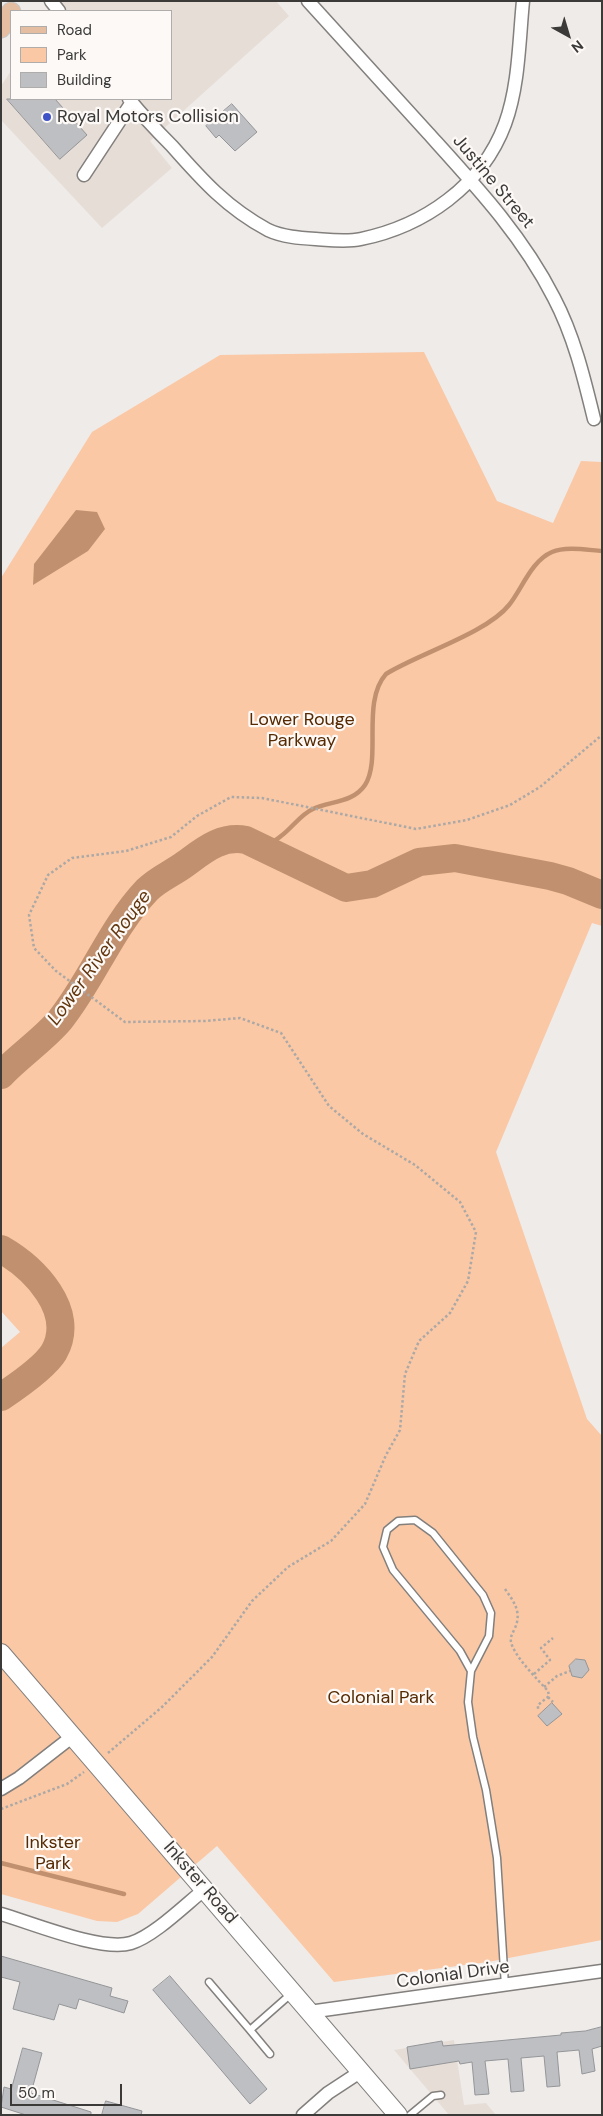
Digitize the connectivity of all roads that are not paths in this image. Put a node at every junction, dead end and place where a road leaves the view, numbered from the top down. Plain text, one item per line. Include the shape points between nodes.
1 (308, 1) edge
2 (523, 1) edge
3 (10, 15) edge
4 (1, 28) edge
5 (130, 100) edge
6 (84, 175) dead end
7 (471, 180) junction
8 (594, 420) dead end
9 (1, 1653) edge
10 (471, 1671) junction
11 (73, 1736) junction
12 (1, 1788) edge
13 (205, 1889) junction
14 (1, 1914) edge
15 (602, 1971) edge
16 (209, 1982) dead end
17 (505, 1986) junction
18 (293, 1992) junction
19 (309, 2012) junction
20 (250, 2030) junction
21 (270, 2054) dead end
22 (360, 2072) junction
23 (441, 2095) dead end
24 (303, 2115) edge
25 (398, 2115) edge
26 (410, 2115) edge

1 - 7 street, Justine Street
2 - 7 street via 513,98 492,151
3 - 4 main road
5 - 6 street
5 - 7 street via 227,204 270,231 292,237 359,240 395,229 446,202
7 - 8 street, Justine Street via 516,234 555,299 576,349
9 - 11 main road, Inkster Road
10 - 10 lane via 489,1636 491,1613 483,1595 433,1533 415,1520 398,1521 386,1530 383,1547 393,1570 460,1651
10 - 17 lane via 468,1702 497,1858
11 - 12 street
11 - 13 main road, Inkster Road
13 - 14 street via 147,1936 122,1945 95,1943
13 - 18 main road, Inkster Road
15 - 17 street, Colonial Drive
16 - 20 lane
17 - 19 street, Colonial Drive
18 - 19 main road, Inkster Road
18 - 20 lane
19 - 22 main road, Inkster Road
20 - 21 lane
22 - 24 street via 328,2093
22 - 25 main road, Inkster Road
23 - 26 lane via 433,2096

